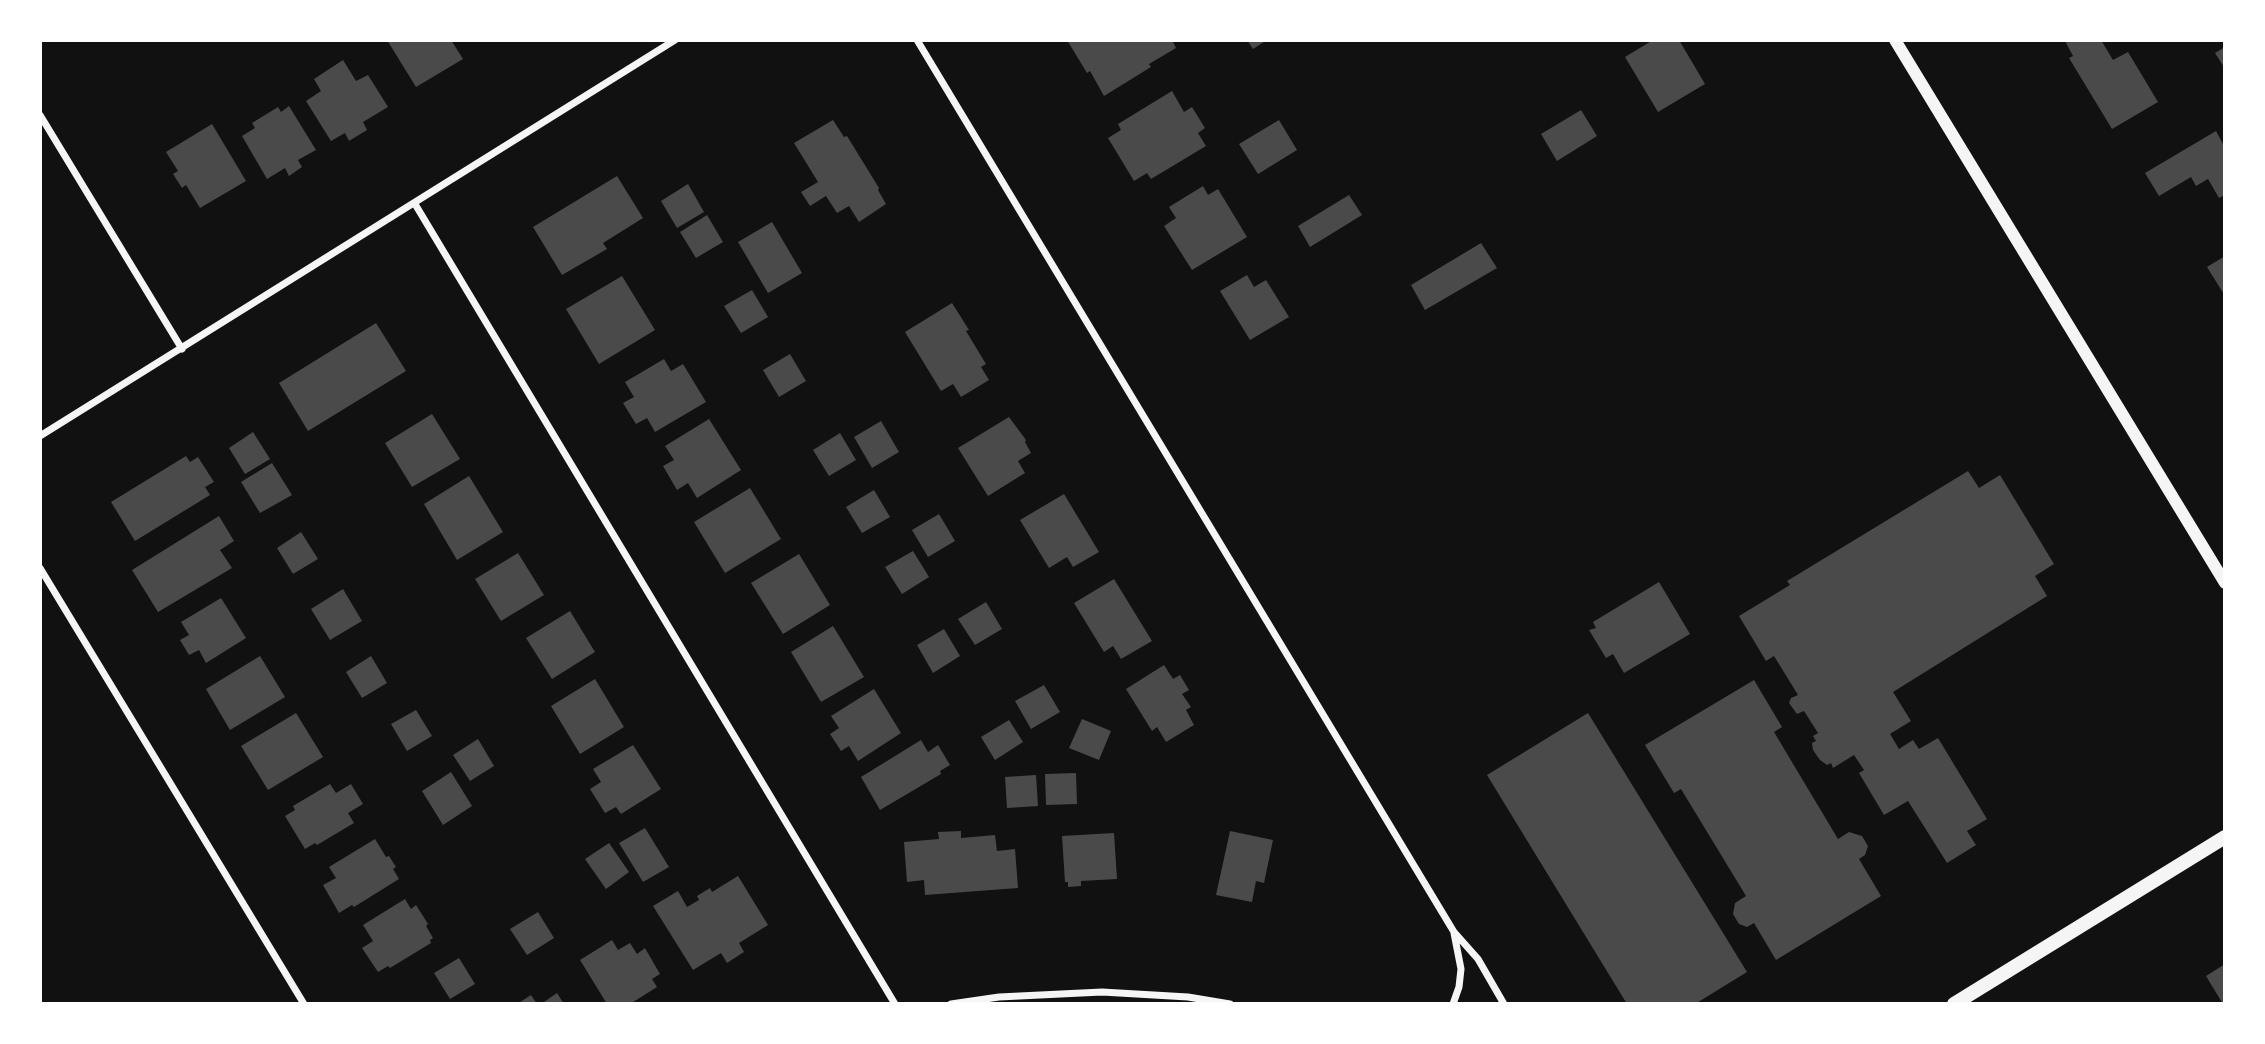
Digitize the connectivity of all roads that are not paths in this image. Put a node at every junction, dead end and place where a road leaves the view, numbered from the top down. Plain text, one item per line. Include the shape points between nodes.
1 (675, 40) edge
2 (917, 40) edge
3 (1895, 40) edge
4 (40, 115) edge
5 (415, 204) junction
6 (181, 349) junction
7 (40, 436) edge
8 (40, 568) edge
9 (2225, 583) edge
10 (2225, 837) edge
11 (1454, 932) junction
12 (304, 1004) edge
13 (895, 1004) edge
14 (951, 1004) edge
15 (1230, 1004) edge
16 (1453, 1004) edge
17 (1504, 1004) edge
18 (1954, 1004) edge

1 - 5 street
2 - 11 street
3 - 9 street
4 - 6 street
5 - 6 street
5 - 13 street
6 - 7 street
8 - 12 street
10 - 18 main road
11 - 16 street via 1461,969
11 - 17 street via 1478,959
14 - 15 street via 1102,992

